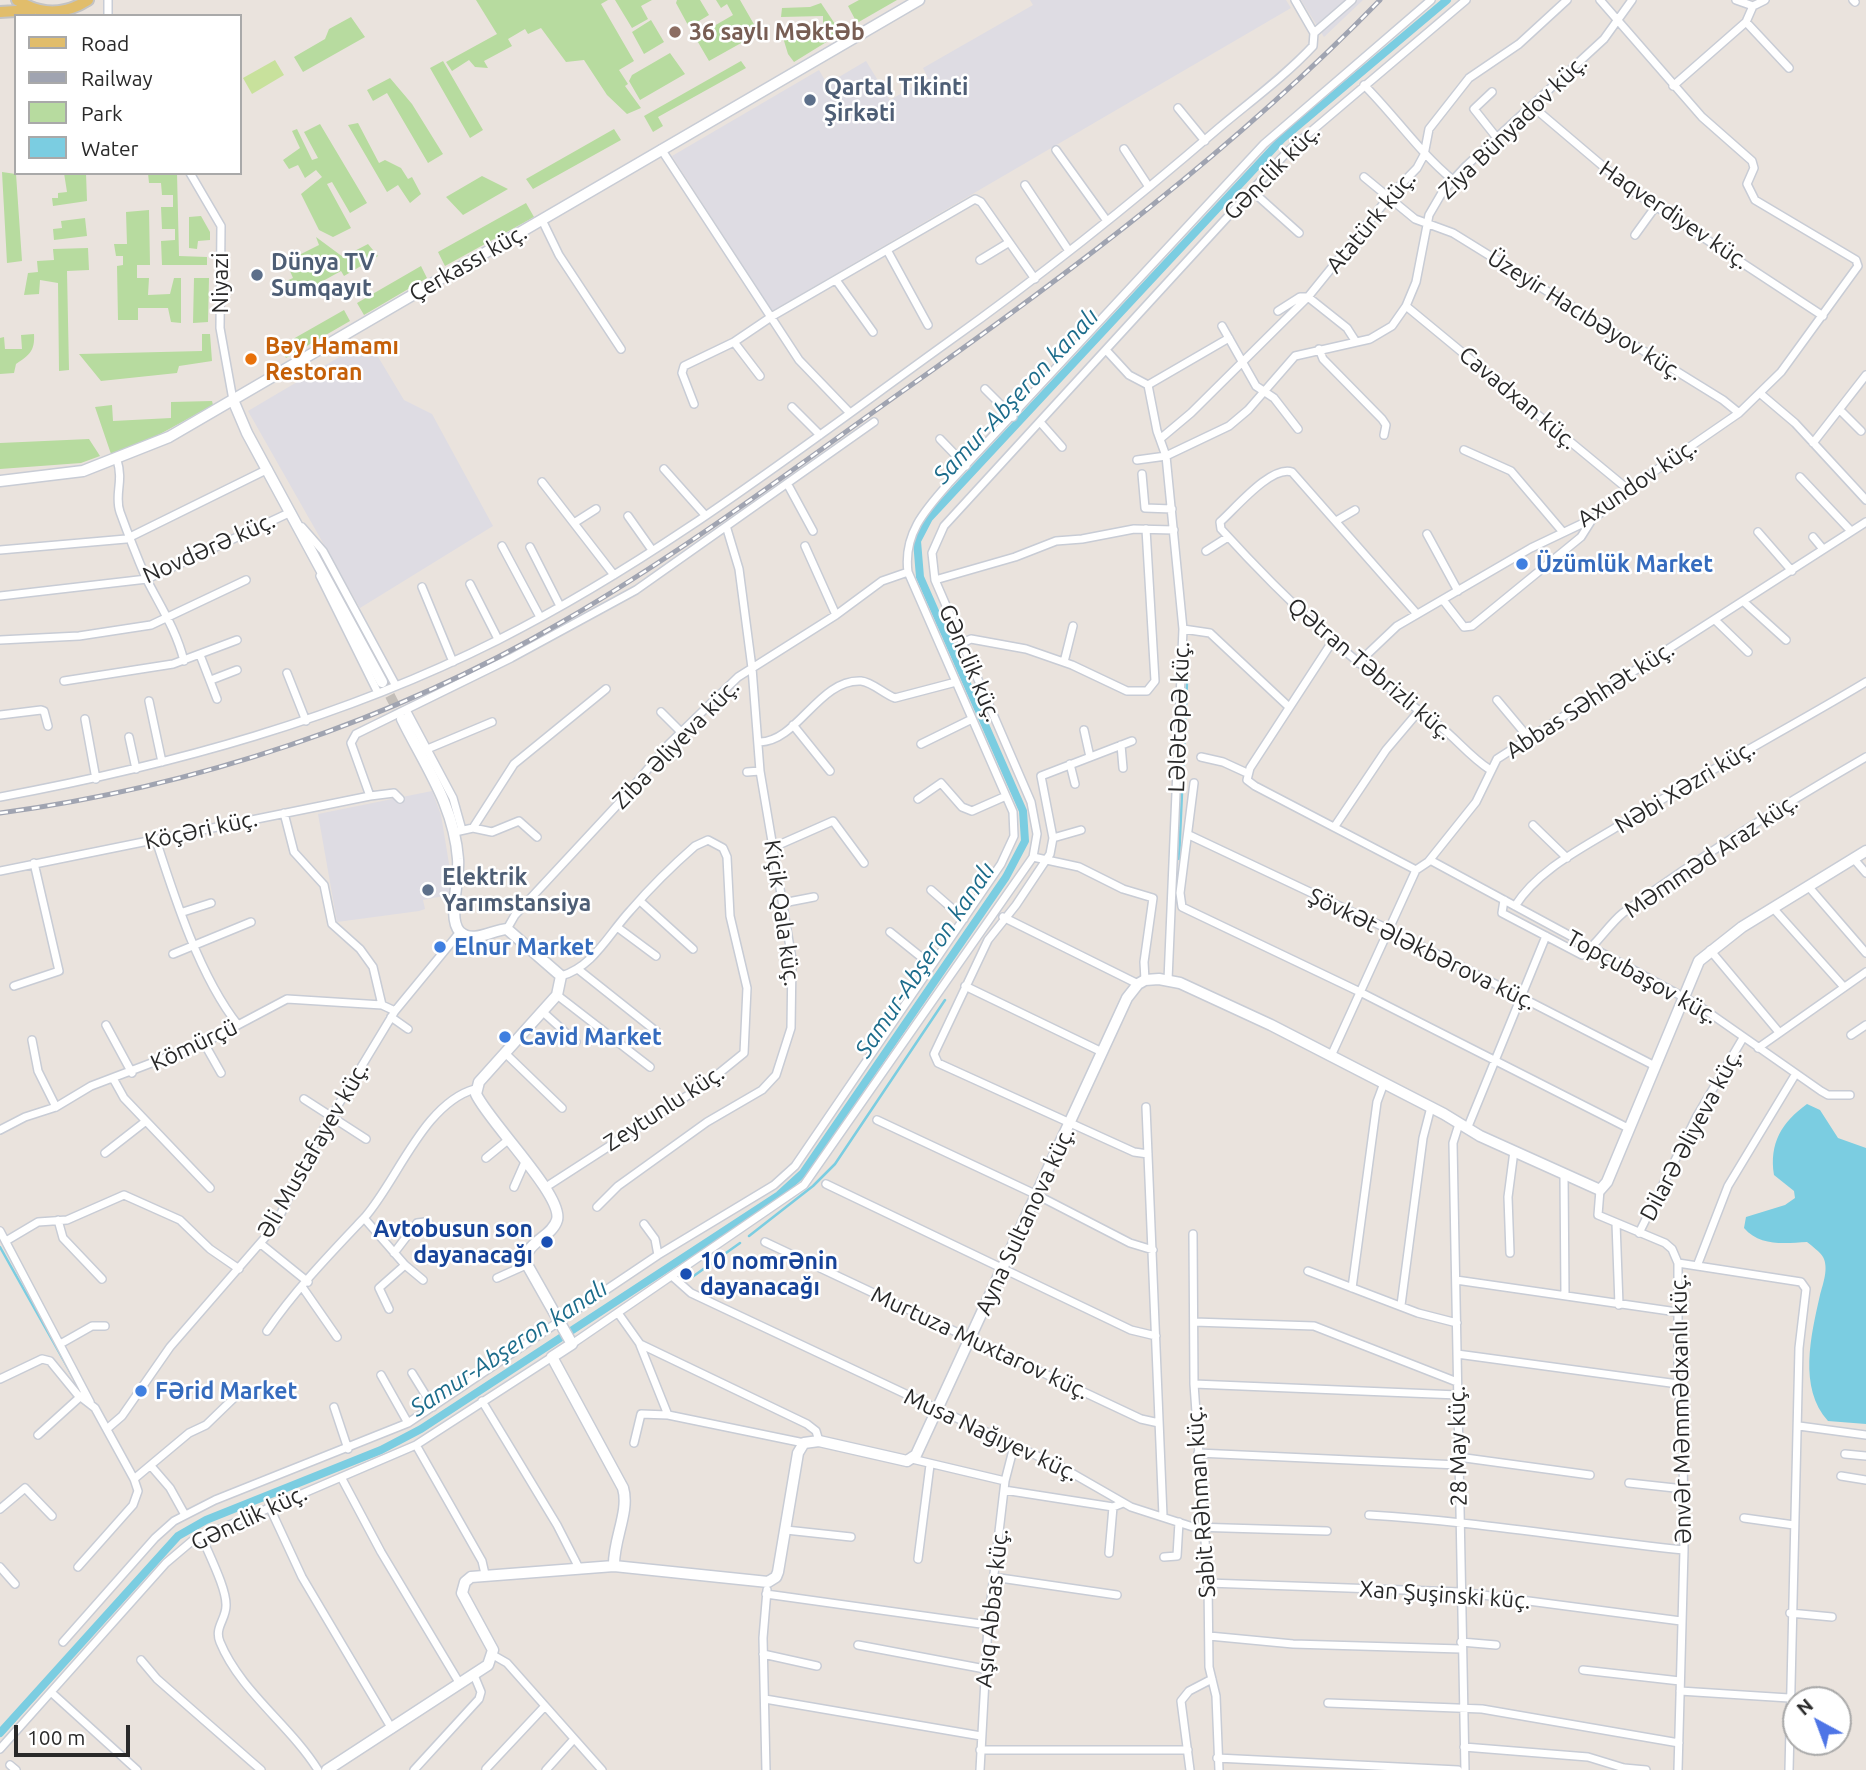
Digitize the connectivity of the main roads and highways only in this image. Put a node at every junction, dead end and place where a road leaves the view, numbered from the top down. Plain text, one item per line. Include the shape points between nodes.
1 (18, 0) edge
2 (88, 0) edge
3 (0, 10) edge
4 (39, 10) junction

1 - 3 main road
1 - 4 main road
2 - 4 main road via 66,10
3 - 4 main road

